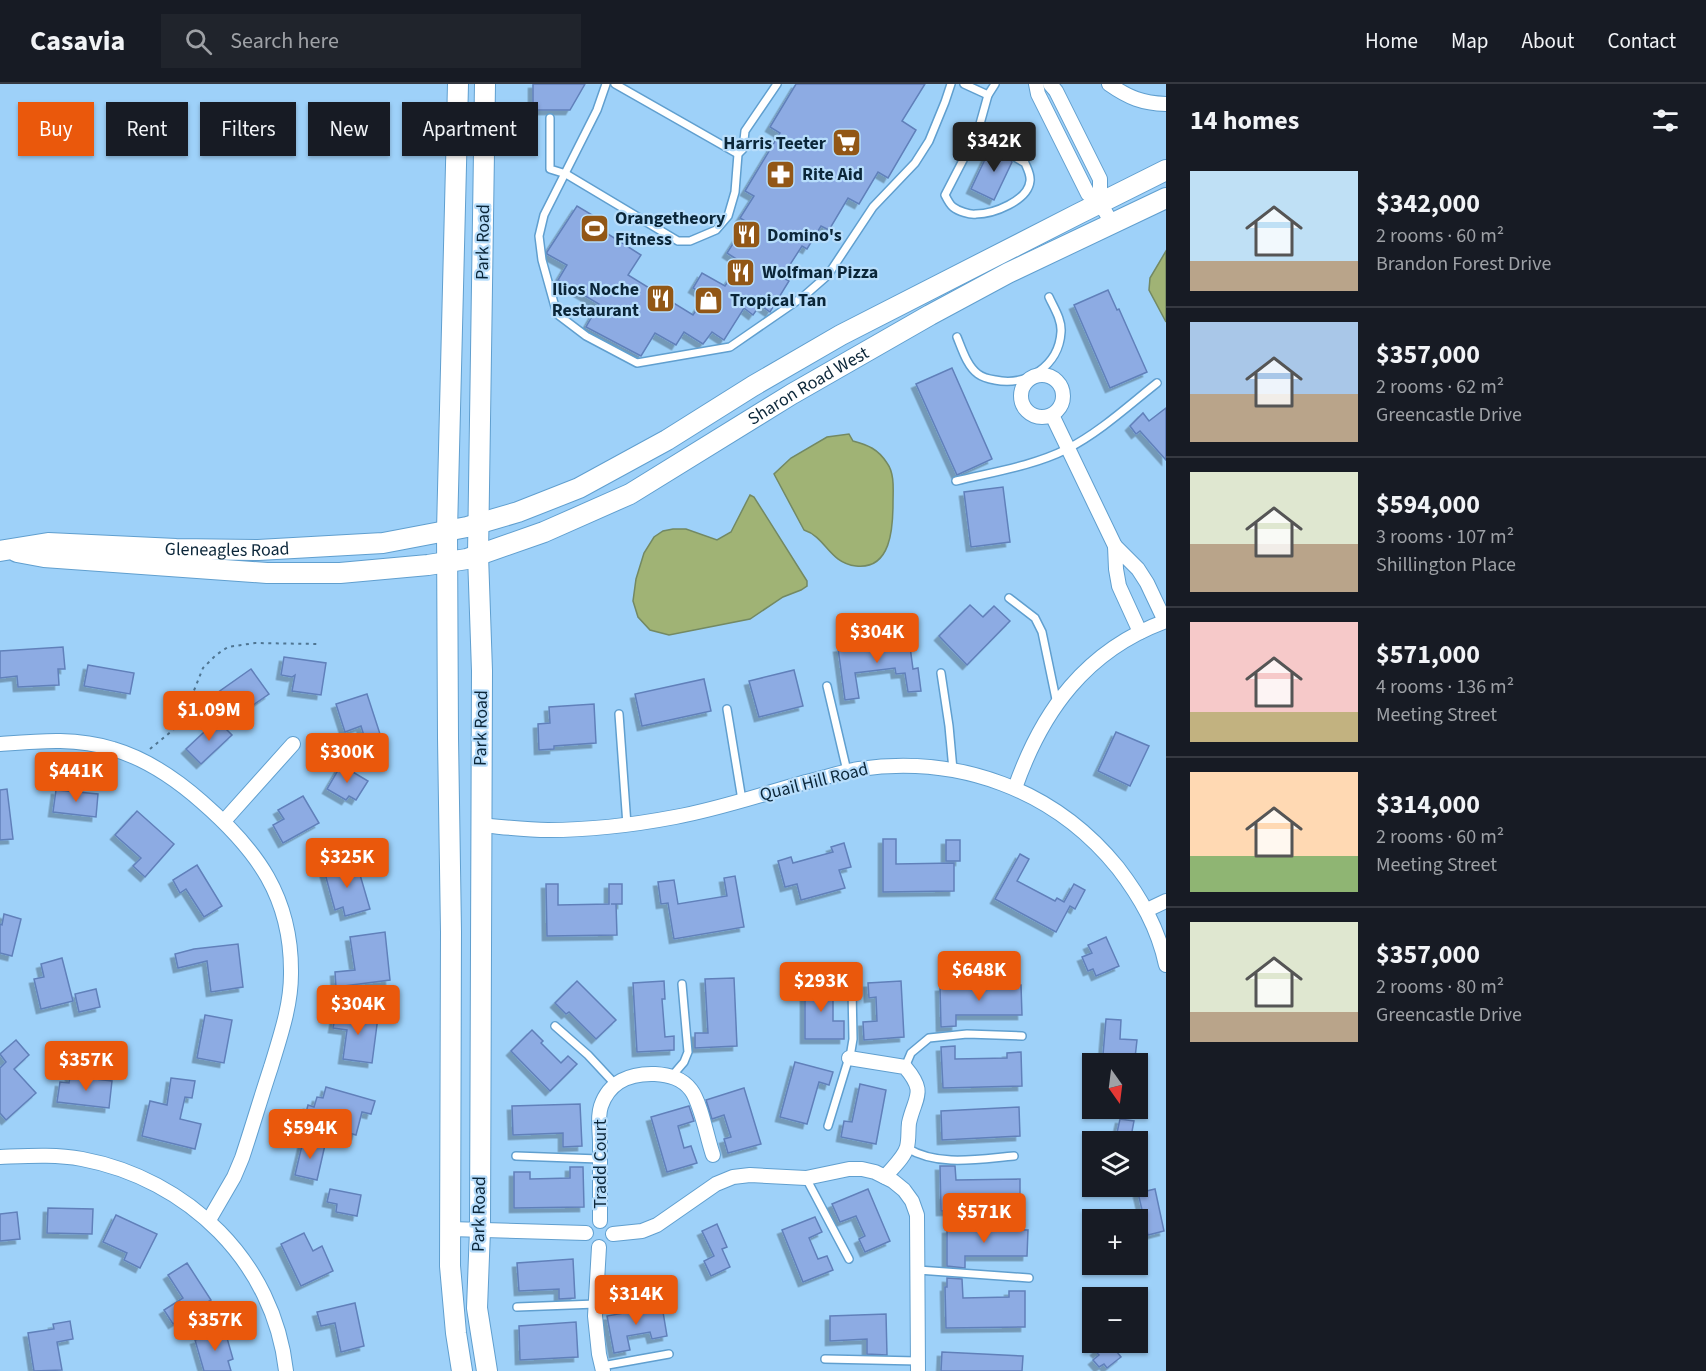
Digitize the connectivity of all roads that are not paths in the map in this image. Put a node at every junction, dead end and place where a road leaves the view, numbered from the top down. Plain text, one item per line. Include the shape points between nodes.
1 (458, 84) edge
2 (485, 84) edge
3 (606, 84) edge
4 (615, 84) edge
5 (777, 84) edge
6 (951, 84) edge
7 (964, 84) edge
8 (995, 84) edge
9 (1036, 84) edge
10 (1050, 84) edge
11 (1118, 87) edge
12 (988, 96) junction
13 (1166, 104) edge
14 (550, 118) dead end
15 (974, 137) junction
16 (1000, 151) dead end
17 (738, 154) junction
18 (1015, 157) dead end
19 (1166, 170) edge
20 (566, 174) junction
21 (1166, 198) edge
22 (1100, 203) junction
23 (1112, 223) junction
24 (1049, 297) dead end
25 (957, 337) dead end
26 (1032, 376) junction
27 (1157, 383) dead end
28 (1052, 415) junction
29 (1068, 448) junction
30 (956, 481) dead end
31 (478, 524) junction
32 (447, 531) junction
33 (1115, 546) junction
34 (3, 550) edge
35 (478, 555) junction
36 (447, 562) junction
37 (1009, 598) dead end
38 (1165, 621) edge
39 (1140, 632) junction
40 (941, 673) dead end
41 (827, 686) dead end
42 (1057, 704) junction
43 (726, 710) dead end
44 (619, 714) dead end
45 (0, 744) edge
46 (293, 744) dead end
47 (953, 770) junction
48 (847, 771) junction
49 (1015, 788) junction
50 (742, 800) junction
51 (224, 821) junction
52 (480, 825) junction
53 (627, 825) junction
54 (1166, 901) edge
55 (1147, 910) junction
56 (1166, 965) edge
57 (682, 984) dead end
58 (852, 988) dead end
59 (555, 1026) dead end
60 (1022, 1036) dead end
61 (849, 1058) junction
62 (905, 1067) junction
63 (672, 1076) junction
64 (615, 1084) junction
65 (828, 1126) dead end
66 (907, 1148) junction
67 (713, 1155) dead end
68 (516, 1156) dead end
69 (1014, 1156) dead end
70 (0, 1157) edge
71 (599, 1159) junction
72 (885, 1177) junction
73 (806, 1178) junction
74 (209, 1220) junction
75 (600, 1221) junction
76 (450, 1229) junction
77 (480, 1230) junction
78 (586, 1233) junction
79 (613, 1234) junction
80 (599, 1247) junction
81 (849, 1259) dead end
82 (918, 1270) junction
83 (1029, 1278) dead end
84 (596, 1304) junction
85 (517, 1307) dead end
86 (669, 1354) dead end
87 (825, 1359) dead end
88 (918, 1366) edge
89 (603, 1368) edge
90 (286, 1371) edge
91 (462, 1371) edge
92 (487, 1371) edge

1 - 32 main road, Park Road
2 - 31 main road, Park Road
3 - 20 lane
4 - 17 lane
5 - 17 lane via 745,131 743,149
6 - 20 lane via 929,141 915,163 873,207 828,274 804,296 730,347 637,363 586,336 557,314 539,236 544,215
7 - 12 lane
8 - 12 lane
9 - 22 street via 1088,195
10 - 22 street via 1100,178
11 - 13 street via 1140,100
12 - 15 lane
14 - 20 lane via 550,169
15 - 16 lane
15 - 18 lane via 945,195 952,207 973,215 990,213 1025,194 1030,182 1025,163
17 - 20 lane via 735,192 728,216 717,230 690,241 678,241
19 - 22 main road, Sharon Road West
21 - 23 main road, Sharon Road West
22 - 23 street
22 - 31 main road, Sharon Road West via 841,335 579,488
23 - 35 main road, Sharon Road West via 930,315 630,494 544,532
24 - 26 lane via 1059,319 1059,343 1050,361
25 - 26 lane via 978,374 1005,382
26 - 28 street via 1022,389 1023,406 1036,416
26 - 28 street via 1049,375 1062,386 1063,402
27 - 29 lane
28 - 29 street
29 - 30 lane via 1038,461
29 - 33 street
31 - 32 main road, Sharon Road West
31 - 35 main road, Park Road
32 - 34 main road, Gleneagles Road via 383,543 258,550 48,543
32 - 36 main road, Park Road
33 - 38 street via 1143,576
33 - 39 street via 1119,586
34 - 36 main road, Gleneagles Road via 44,557 267,573 340,573
35 - 36 main road, Sharon Road West
35 - 52 main road, Park Road via 482,671
36 - 76 main road, Park Road
37 - 42 lane via 1035,618 1042,632
38 - 39 street
39 - 42 street via 1082,674
40 - 47 lane
41 - 48 lane
42 - 49 street via 1037,736
43 - 50 lane
44 - 53 lane
45 - 51 street via 65,740 113,748 158,768
46 - 51 street
47 - 48 street, Quail Hill Road via 891,766
47 - 49 street, Quail Hill Road
48 - 50 street, Quail Hill Road
49 - 55 street, Quail Hill Road via 1068,820 1095,842
50 - 53 street, Quail Hill Road
51 - 74 street via 245,843 276,891 287,927 292,975 281,1034 242,1158
52 - 53 street, Quail Hill Road via 546,830
52 - 77 main road, Park Road
54 - 55 street
55 - 56 street, Quail Hill Road
57 - 63 lane via 688,1052
58 - 61 lane via 853,1039
59 - 64 lane
60 - 62 lane via 968,1034 930,1038 911,1053
61 - 62 street
61 - 65 lane
62 - 66 street via 919,1091
63 - 64 street via 643,1074
63 - 67 street via 693,1092
64 - 71 street, Tradd Court via 600,1109
66 - 69 lane via 939,1159
66 - 72 street
68 - 71 lane
70 - 74 street via 60,1156 113,1166 162,1187
71 - 75 street, Tradd Court
72 - 73 street via 849,1169
72 - 82 street via 904,1190 915,1208
73 - 79 street via 733,1177 709,1188 657,1225
73 - 81 lane
74 - 90 street via 257,1281 277,1328
75 - 78 street via 591,1224
75 - 79 street via 609,1225
76 - 77 street
76 - 91 main road, Park Road via 453,1305
77 - 78 street
77 - 92 main road, Park Road via 477,1308
78 - 80 street via 590,1243
79 - 80 street via 608,1244
80 - 84 street
82 - 83 lane
82 - 88 street
84 - 85 lane
84 - 89 street
86 - 89 lane
87 - 88 lane

